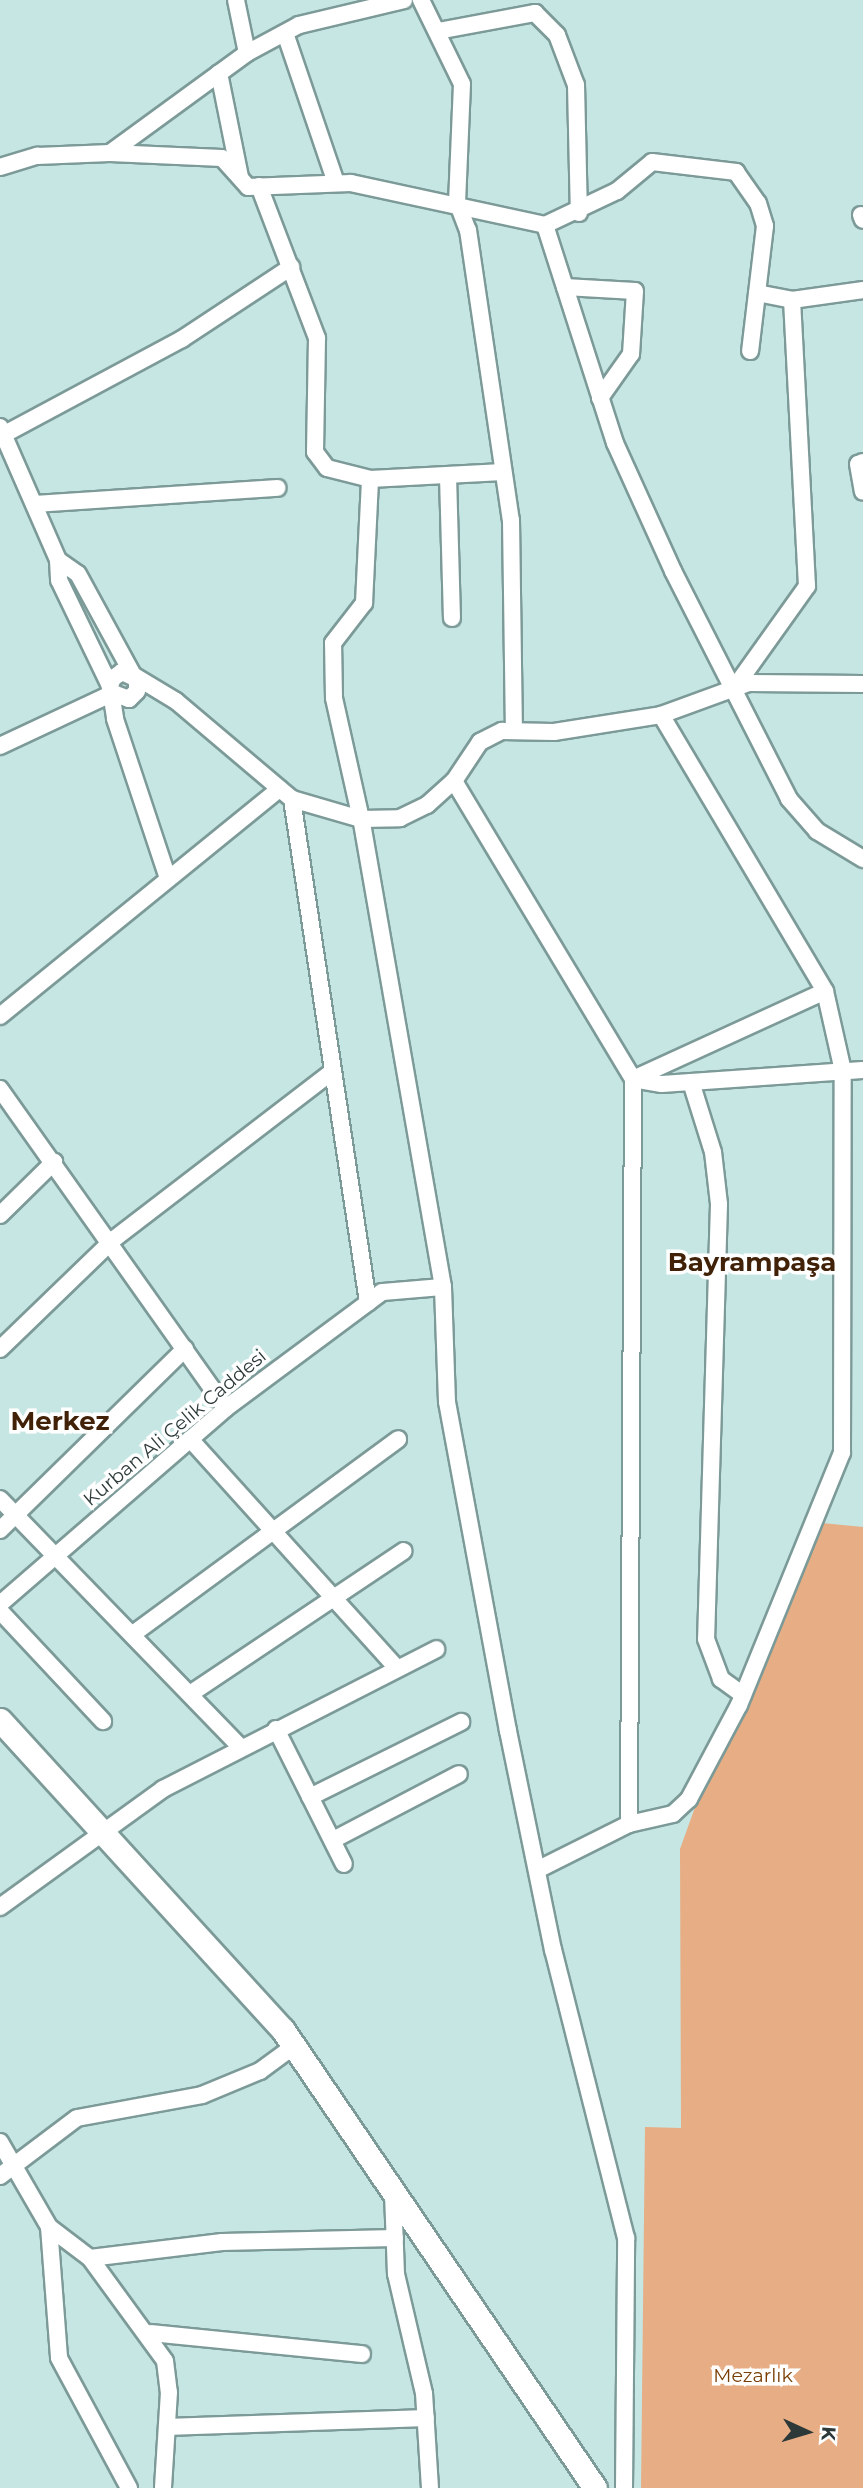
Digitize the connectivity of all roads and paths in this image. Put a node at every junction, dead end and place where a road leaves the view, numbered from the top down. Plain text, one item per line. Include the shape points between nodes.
1 (236, 0) edge
2 (404, 0) edge
3 (421, 0) edge
4 (438, 31) junction
5 (285, 33) junction
6 (247, 53) junction
7 (219, 73) junction
8 (110, 153) junction
9 (0, 167) edge
10 (241, 179) junction
11 (336, 183) junction
12 (259, 186) junction
13 (457, 202) junction
14 (579, 213) junction
15 (545, 225) junction
16 (291, 267) junction
17 (565, 287) junction
18 (863, 290) edge
19 (757, 293) junction
20 (792, 300) junction
21 (750, 351) dead end
22 (600, 398) junction
23 (2, 431) edge
24 (863, 463) edge
25 (503, 471) junction
26 (448, 477) junction
27 (370, 479) junction
28 (277, 488) dead end
29 (863, 492) edge
30 (35, 504) junction
31 (58, 560) junction
32 (452, 618) dead end
33 (133, 675) junction
34 (863, 684) edge
35 (736, 687) junction
36 (112, 690) junction
37 (661, 715) junction
38 (514, 730) junction
39 (0, 746) edge
40 (454, 780) junction
41 (285, 794) junction
42 (361, 819) junction
43 (863, 859) edge
44 (168, 878) junction
45 (825, 991) junction
46 (0, 1016) edge
47 (863, 1070) edge
48 (333, 1071) junction
49 (843, 1071) junction
50 (633, 1079) junction
51 (691, 1082) junction
52 (0, 1089) edge
53 (54, 1162) junction
54 (0, 1215) edge
55 (111, 1242) junction
56 (443, 1287) junction
57 (368, 1302) junction
58 (0, 1349) edge
59 (185, 1349) junction
60 (226, 1408) junction
61 (190, 1438) junction
62 (398, 1439) dead end
63 (0, 1499) edge
64 (17, 1515) junction
65 (0, 1530) edge
66 (272, 1530) junction
67 (404, 1551) dead end
68 (58, 1554) junction
69 (335, 1600) junction
70 (0, 1604) edge
71 (0, 1611) edge
72 (133, 1634) junction
73 (436, 1649) dead end
74 (397, 1668) junction
75 (190, 1694) junction
76 (743, 1695) junction
77 (0, 1720) edge
78 (103, 1721) dead end
79 (461, 1722) dead end
80 (275, 1729) junction
81 (240, 1747) junction
82 (459, 1774) dead end
83 (310, 1797) junction
84 (629, 1824) junction
85 (104, 1830) junction
86 (332, 1840) junction
87 (344, 1864) dead end
88 (537, 1870) junction
89 (0, 1907) edge
90 (294, 2046) junction
91 (0, 2142) edge
92 (7, 2170) edge
93 (393, 2190) junction
94 (49, 2227) junction
95 (395, 2238) junction
96 (90, 2258) junction
97 (150, 2333) junction
98 (362, 2354) dead end
99 (426, 2418) junction
100 (167, 2427) junction
101 (130, 2488) edge
102 (163, 2488) edge
103 (430, 2488) edge
104 (594, 2488) edge
105 (624, 2488) edge

1 - 6 street
2 - 5 street
3 - 4 street
4 - 13 street via 462,83
4 - 14 street via 535,13 557,35 576,85
5 - 6 street
5 - 11 street
6 - 7 street
7 - 8 street
7 - 10 street
8 - 9 street via 37,156
8 - 10 street via 222,158
10 - 12 street
11 - 12 street
11 - 13 street
12 - 16 street
13 - 15 street
13 - 25 street via 468,230
14 - 15 street
14 - 19 street via 652,162 736,172 758,203 765,226
15 - 17 street
16 - 23 street via 182,340
16 - 27 street via 317,338 315,452 327,468
17 - 22 street
17 - 22 street via 635,291 631,354
18 - 20 street
19 - 20 street
19 - 21 street
20 - 35 street via 807,586
22 - 35 street via 668,560
23 - 30 street
24 - 29 street via 858,464
25 - 26 street
25 - 38 street via 514,553
26 - 27 street
26 - 32 street
27 - 42 street via 364,603 333,643 334,698
28 - 30 street
30 - 31 street
31 - 33 street via 78,574
31 - 36 street via 59,580
33 - 36 street via 134,696 123,699
33 - 41 street via 176,701
34 - 35 street
35 - 37 street
35 - 43 street via 801,816
36 - 39 street
36 - 44 street via 115,719
37 - 38 street via 555,732
37 - 45 street
38 - 40 street via 480,742
40 - 42 street via 414,813
40 - 50 street
41 - 42 street
41 - 44 street
41 - 48 street
42 - 56 street
44 - 46 street
45 - 49 street
45 - 50 street
47 - 49 street
48 - 55 street
48 - 57 street
49 - 51 street
49 - 76 street via 842,1453
50 - 51 street
50 - 84 street
51 - 76 street via 713,1152 719,1204 706,1639 721,1679
52 - 53 street
53 - 54 street
53 - 55 street
55 - 58 street
55 - 59 street
56 - 57 street, Kurban Ali Çelik Caddesi via 382,1292
56 - 88 street via 447,1402
57 - 60 street, Kurban Ali Çelik Caddesi
59 - 60 street
59 - 64 street
60 - 61 street, Kurban Ali Çelik Caddesi
61 - 66 street
61 - 68 street, Kurban Ali Çelik Caddesi
62 - 66 street
63 - 64 street
64 - 65 street
64 - 68 street
66 - 69 street
66 - 72 street
67 - 69 street
68 - 70 street, Kurban Ali Çelik Caddesi
68 - 72 street
69 - 74 street
69 - 75 street
71 - 78 street
72 - 75 street
73 - 74 street
74 - 80 street
75 - 81 street
76 - 84 street via 681,1808
77 - 85 main road
79 - 83 street
80 - 81 street
80 - 83 street
81 - 85 street
82 - 86 street
83 - 86 street
84 - 88 street
85 - 89 street
85 - 90 main road
86 - 87 street
88 - 105 street via 626,2238
90 - 92 street via 260,2071 202,2095 76,2118
90 - 93 main road
91 - 92 street
92 - 94 street
93 - 95 street
93 - 104 main road
94 - 96 street
94 - 101 street via 59,2358
95 - 96 street via 222,2242
95 - 99 street
96 - 97 street via 110,2293
97 - 98 street
97 - 100 street via 165,2361
99 - 100 street
99 - 103 street
100 - 102 street

